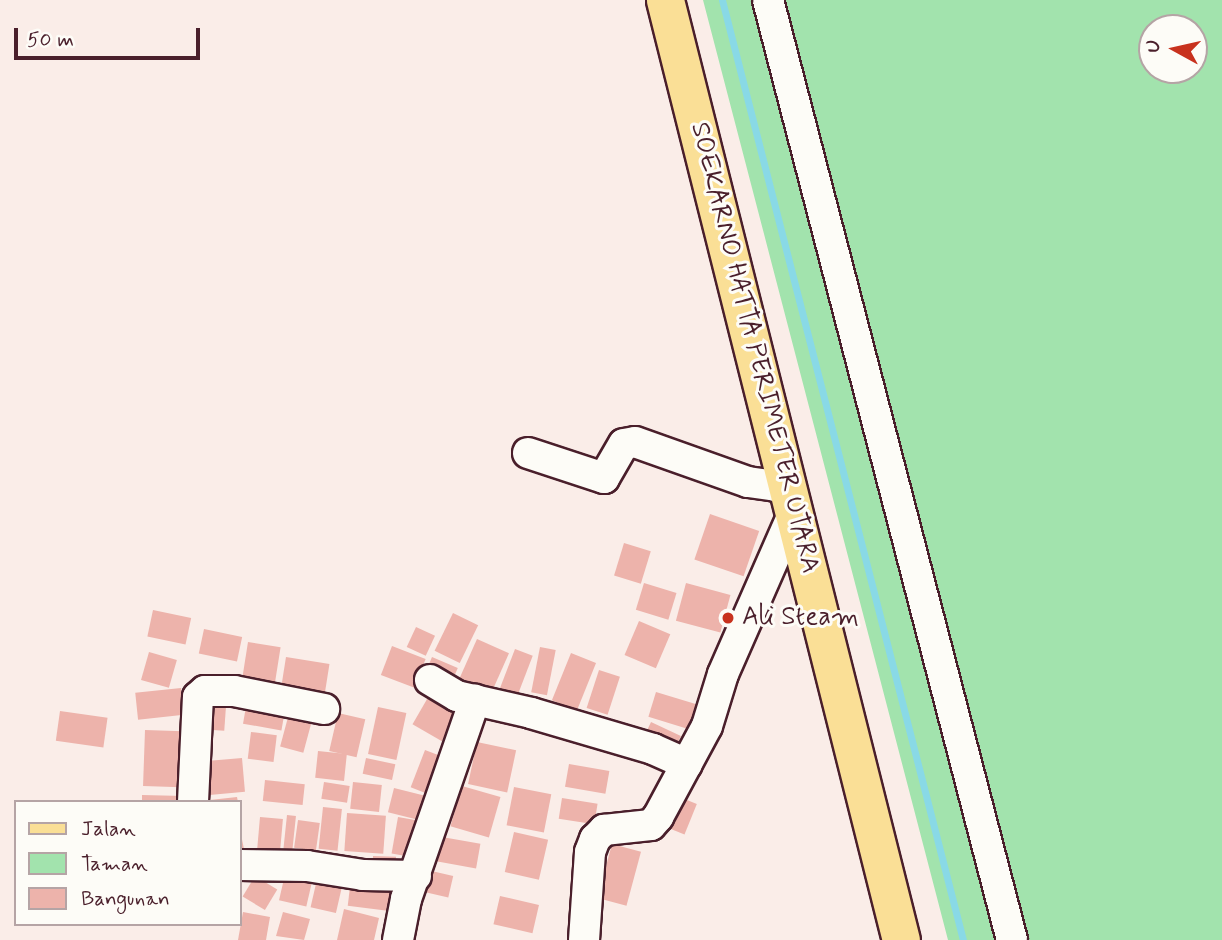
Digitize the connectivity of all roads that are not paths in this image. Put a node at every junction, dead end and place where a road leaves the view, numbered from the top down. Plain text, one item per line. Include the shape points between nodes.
1 (665, 0) edge
2 (768, 0) edge
3 (528, 453) dead end
4 (792, 496) junction
5 (430, 680) dead end
6 (475, 700) junction
7 (324, 709) dead end
8 (687, 764) junction
9 (193, 800) edge
10 (242, 865) edge
11 (416, 876) junction
12 (398, 940) edge
13 (584, 940) edge
14 (901, 940) edge
15 (1012, 940) edge

1 - 4 main road, SOEKARNO HATTA PERIMETER UTARA
2 - 15 street
3 - 4 street via 604,478 624,444 635,442 748,482 775,486
4 - 8 street via 707,726
4 - 14 main road, SOEKARNO HATTA PERIMETER UTARA
5 - 6 street via 457,696
6 - 8 street via 640,745
6 - 11 street
7 - 9 street via 234,691 205,691 198,697
8 - 13 street via 651,825 604,830 595,839 590,852
10 - 11 street
11 - 12 street

